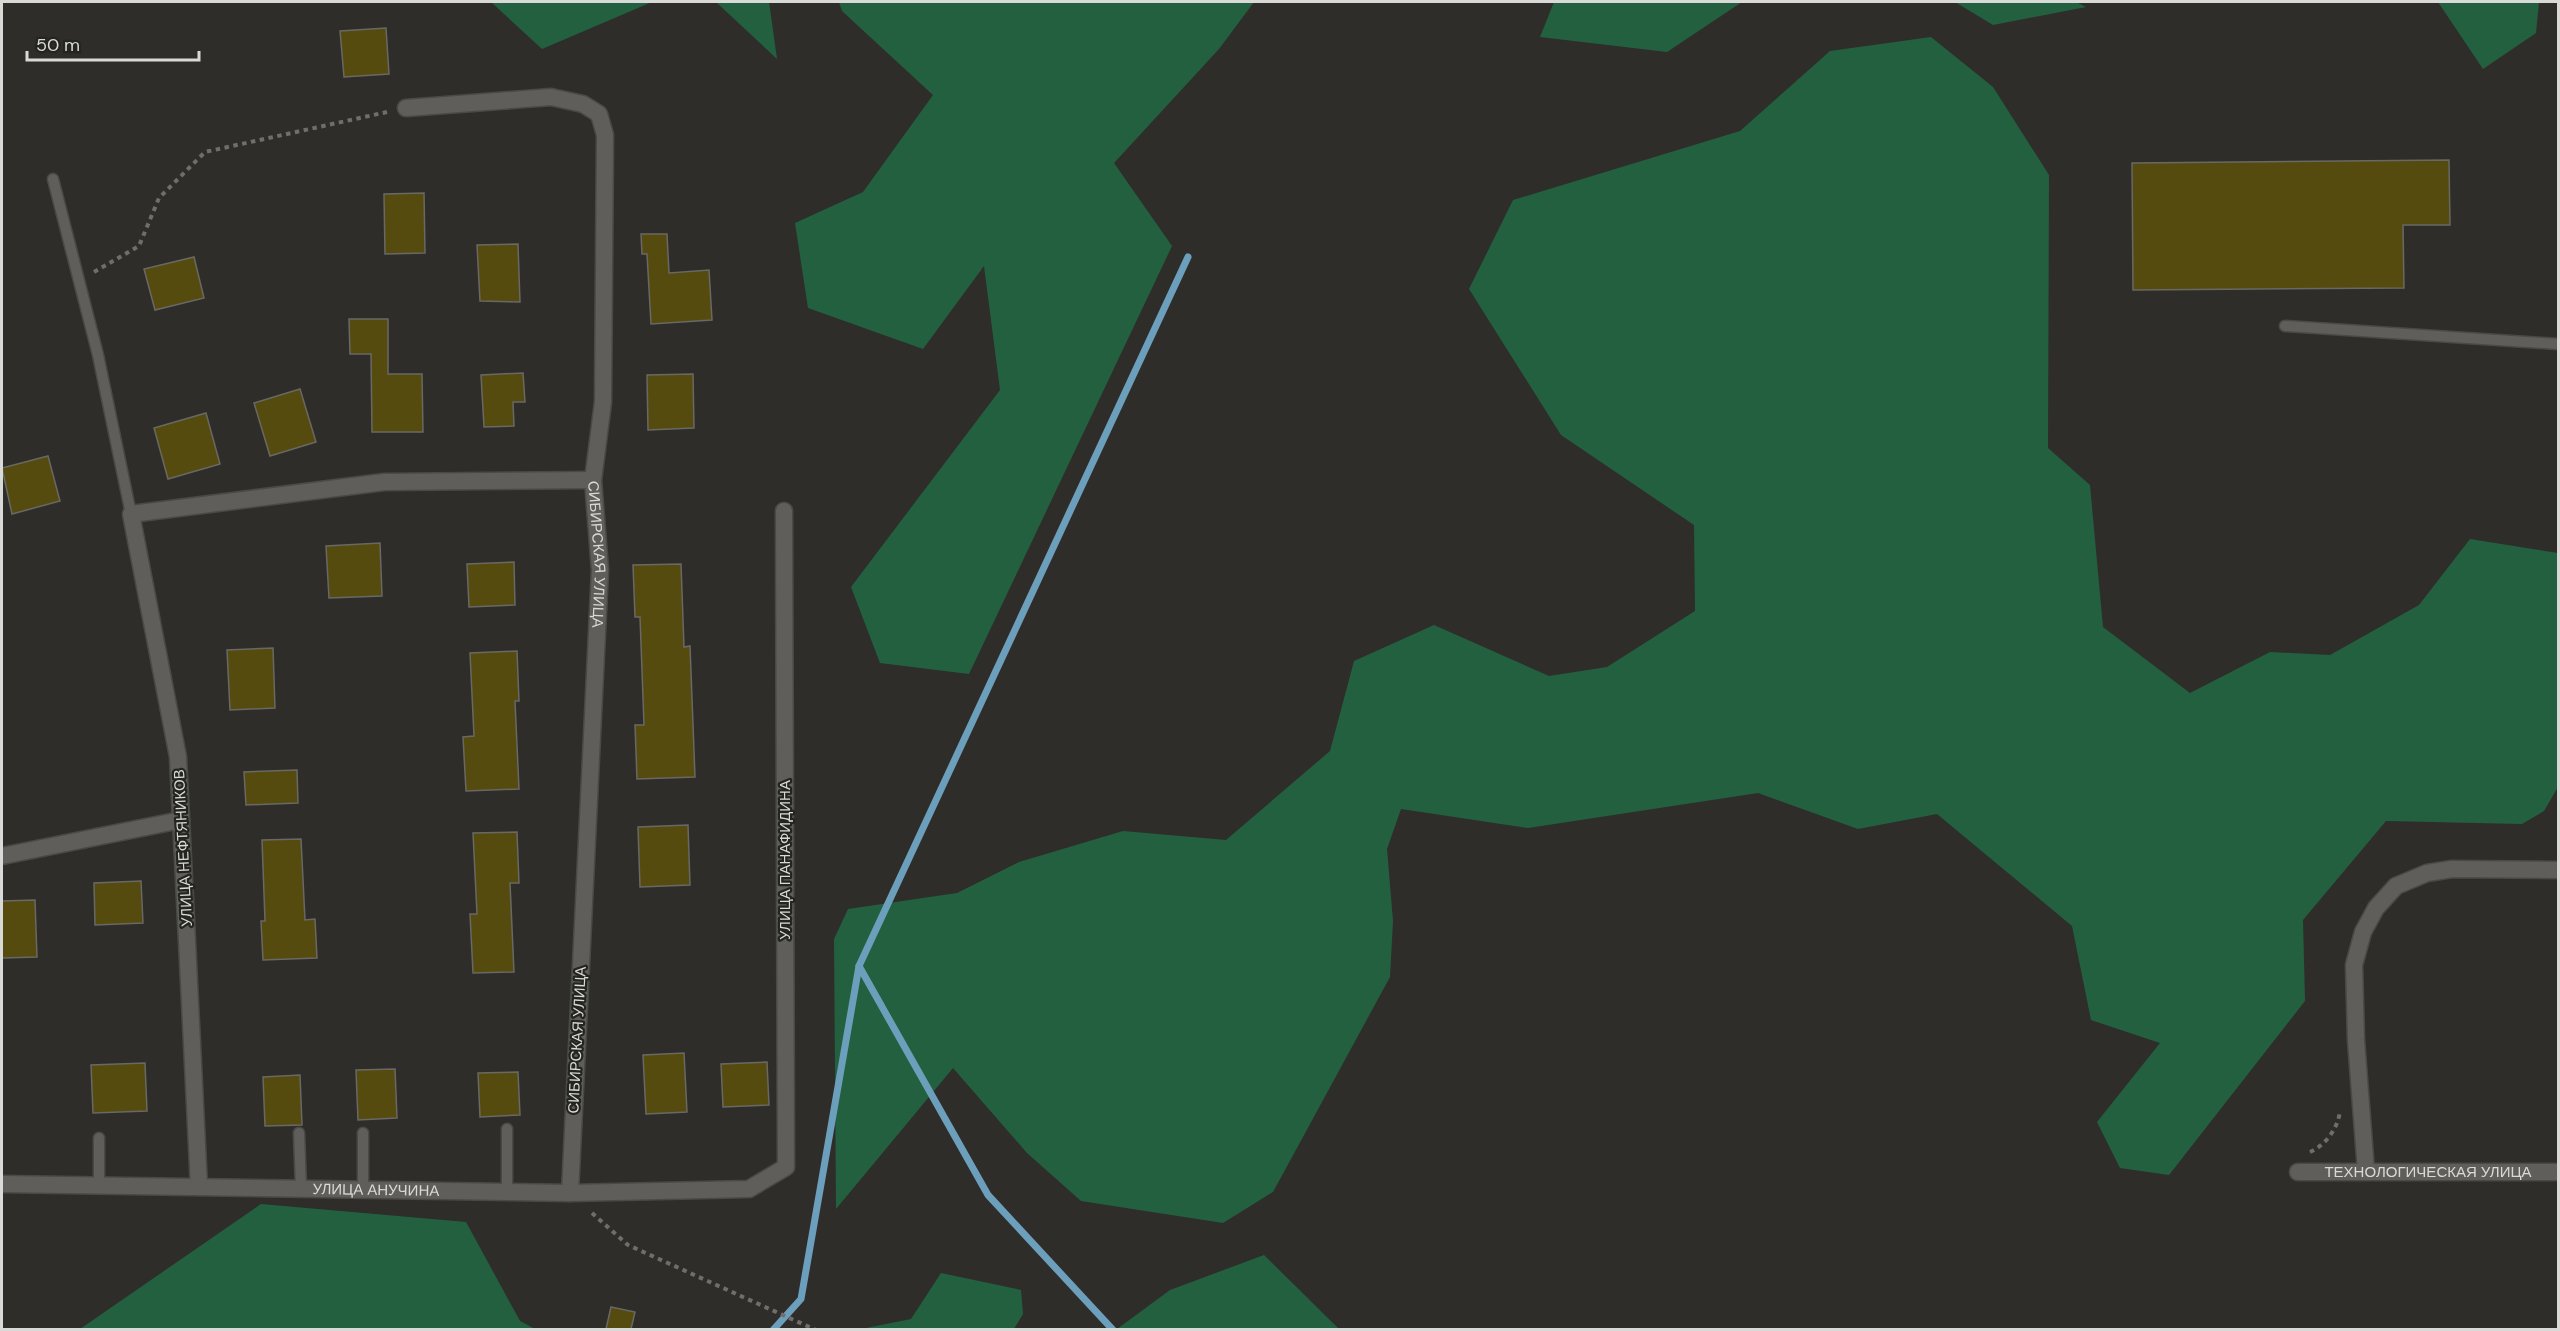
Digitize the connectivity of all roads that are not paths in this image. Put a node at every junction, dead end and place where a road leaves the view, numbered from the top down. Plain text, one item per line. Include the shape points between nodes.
1 (406, 108) road end
2 (53, 179) dead end
3 (2284, 326) dead end
4 (2559, 344) edge
5 (594, 480) junction
6 (784, 511) dead end
7 (130, 513) junction
8 (181, 820) junction
9 (2, 856) edge
10 (2559, 870) edge
11 (507, 1130) dead end
12 (299, 1133) dead end
13 (363, 1133) dead end
14 (99, 1138) dead end
15 (2366, 1171) junction
16 (2298, 1172) dead end
17 (2559, 1172) edge
18 (2, 1185) edge
19 (99, 1185) junction
20 (199, 1186) junction
21 (302, 1188) junction
22 (363, 1189) junction
23 (749, 1189) joint
24 (507, 1192) junction
25 (570, 1193) junction

1 - 5 street, СИБИРСКАЯ УЛИЦА via 551,97 583,104 599,114 605,135 603,402
2 - 7 lane via 98,355
3 - 4 lane
5 - 7 street via 384,482
5 - 25 street, СИБИРСКАЯ УЛИЦА via 600,570
6 - 23 street, УЛИЦА ПАНАФИДИНА via 786,1167
7 - 8 street, УЛИЦА НЕФТЯНИКОВ via 178,757
8 - 9 street
8 - 20 street, УЛИЦА НЕФТЯНИКОВ
10 - 15 street via 2452,869 2427,873 2396,886 2376,908 2363,933 2354,965
11 - 24 lane
12 - 21 lane
13 - 22 lane
14 - 19 lane
15 - 16 street, ТЕХНОЛОГИЧЕСКАЯ УЛИЦА
15 - 17 street, ТЕХНОЛОГИЧЕСКАЯ УЛИЦА
18 - 19 street, УЛИЦА АНУЧИНА
19 - 20 street, УЛИЦА АНУЧИНА
20 - 21 street, УЛИЦА АНУЧИНА
21 - 22 street, УЛИЦА АНУЧИНА
22 - 24 street, УЛИЦА АНУЧИНА
23 - 25 street, УЛИЦА АНУЧИНА
24 - 25 street, УЛИЦА АНУЧИНА

